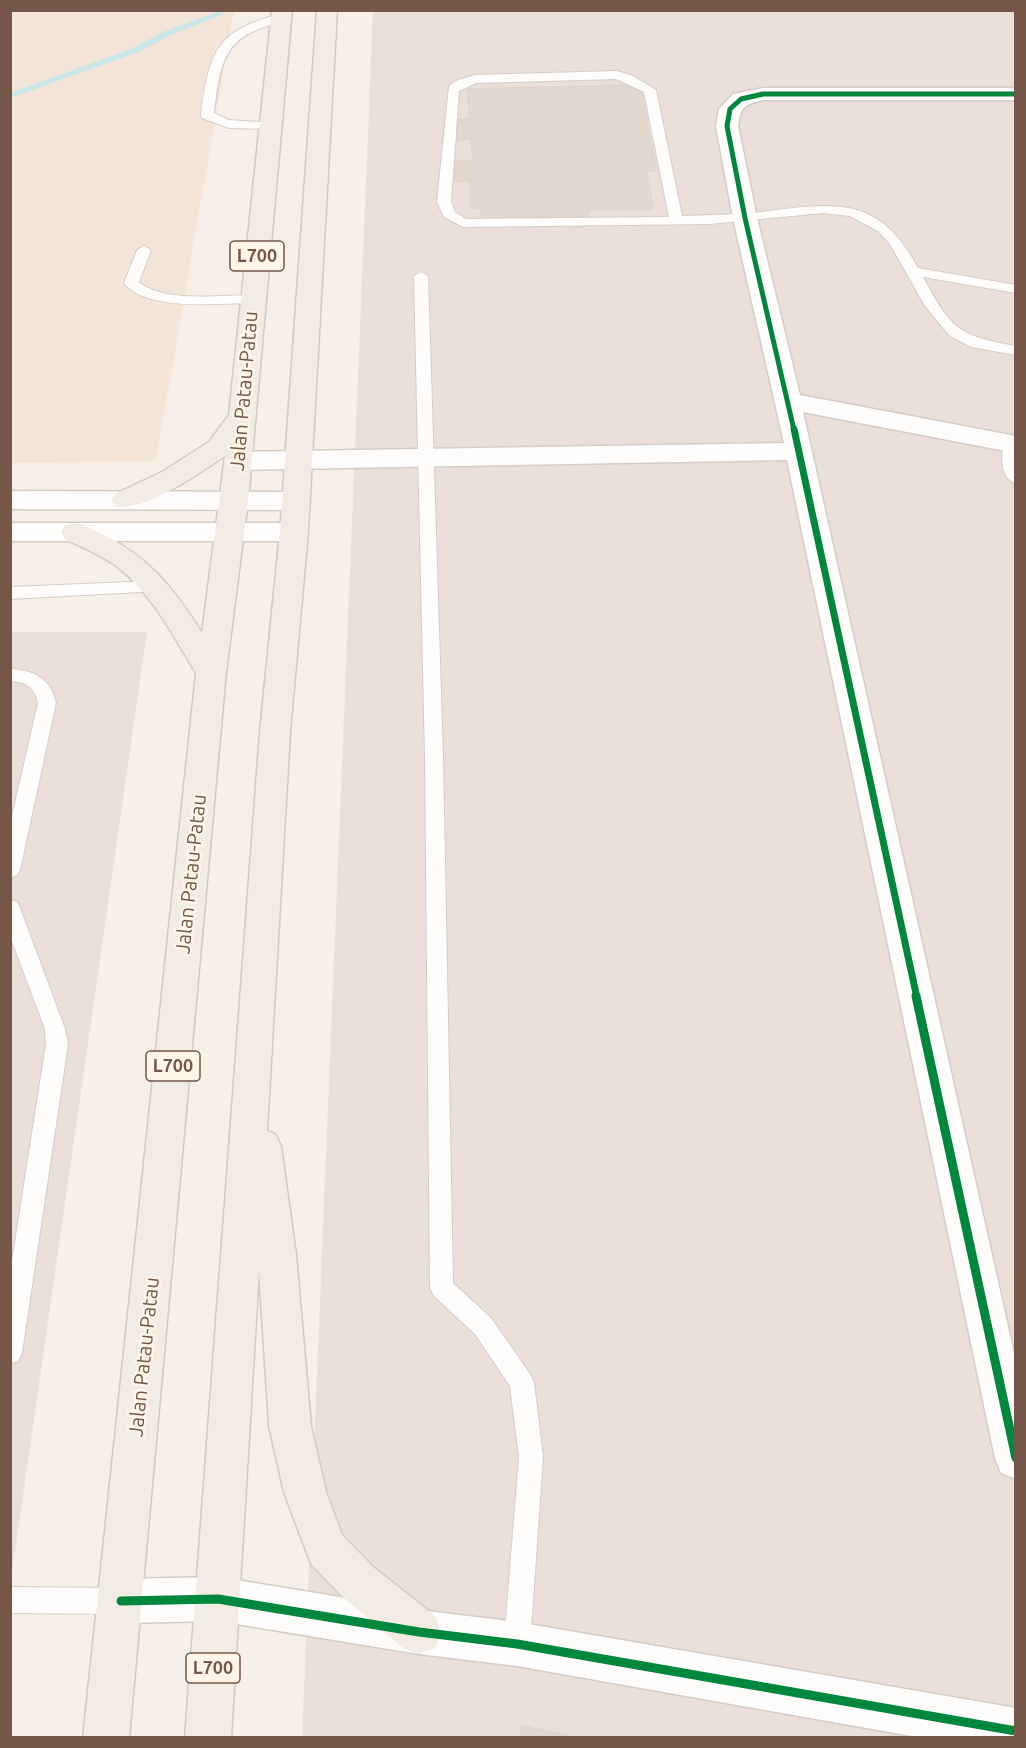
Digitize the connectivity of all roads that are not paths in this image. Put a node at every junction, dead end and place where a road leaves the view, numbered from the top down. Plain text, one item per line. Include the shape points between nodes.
1 (327, 10) edge
2 (281, 14) edge
3 (1016, 94) edge
4 (269, 126) junction
5 (745, 218) junction
6 (676, 219) junction
7 (144, 250) dead end
8 (912, 271) junction
9 (422, 276) dead end
10 (1016, 289) edge
11 (252, 299) junction
12 (1016, 351) edge
13 (788, 401) junction
14 (241, 418) junction
15 (1014, 445) edge
16 (799, 451) junction
17 (428, 458) junction
18 (237, 461) junction
19 (298, 461) junction
20 (1016, 478) edge
21 (10, 500) edge
22 (125, 500) junction
23 (232, 516) junction
24 (295, 517) junction
25 (10, 532) edge
26 (75, 532) junction
27 (153, 587) junction
28 (10, 593) edge
29 (211, 672) junction
30 (10, 675) edge
31 (10, 870) edge
32 (10, 908) edge
33 (252, 1076) junction
34 (10, 1353) edge
35 (1016, 1458) edge
36 (218, 1599) junction
37 (10, 1600) edge
38 (121, 1601) junction
39 (419, 1632) junction
40 (517, 1644) junction
41 (965, 1729) edge
42 (1016, 1731) edge
43 (106, 1737) edge
44 (208, 1737) edge

1 - 19 main road, L700
2 - 4 main road, Jalan Patau-Patau / L700
2 - 4 lane via 246,27 224,46 210,88 207,114 229,125
3 - 5 street via 763,94 741,99 730,110 727,126
4 - 11 main road, Jalan Patau-Patau / L700
5 - 6 lane
5 - 8 lane via 822,208 867,218 887,228
5 - 13 street
6 - 6 lane via 650,90 642,84 617,75 475,79 453,89 444,202 449,214 463,223
7 - 11 lane via 131,283 135,290 164,297
8 - 10 lane
8 - 12 lane via 937,313 956,334 972,342
9 - 17 lane
11 - 14 main road, Jalan Patau-Patau / L700
13 - 15 street
13 - 16 street
14 - 18 main road, Jalan Patau-Patau / L700
14 - 22 main road via 218,448
15 - 20 lane via 1009,456
16 - 17 street
16 - 35 street
17 - 19 street
17 - 40 lane via 442,1288 483,1326 522,1382 531,1457
18 - 19 street
18 - 23 main road, Jalan Patau-Patau / L700
19 - 24 main road, L700
21 - 22 street
22 - 23 street
23 - 24 street
23 - 26 street
23 - 29 main road, Jalan Patau-Patau / L700
24 - 33 main road, L700 via 275,732
25 - 26 street
26 - 27 main road via 124,558
27 - 28 lane
27 - 29 main road
29 - 38 main road, Jalan Patau-Patau / L700
30 - 31 lane via 40,683 47,703
32 - 34 lane via 55,1029 57,1044
33 - 36 main road, L700
33 - 39 main road via 277,1255 290,1426 304,1492 326,1548 358,1582
36 - 38 street
36 - 39 street
36 - 44 main road, L700
37 - 38 lane
38 - 43 main road, Jalan Patau-Patau / L700
39 - 40 street
40 - 41 street
41 - 42 street

